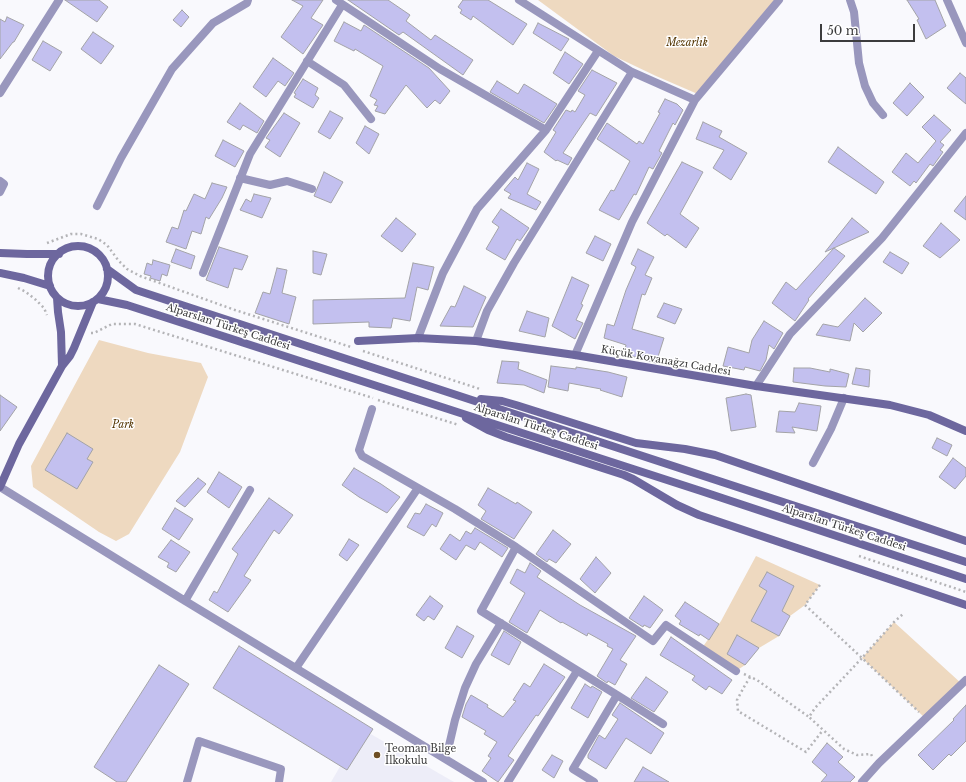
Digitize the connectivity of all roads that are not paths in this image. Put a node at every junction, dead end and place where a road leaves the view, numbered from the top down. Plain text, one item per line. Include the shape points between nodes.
1 (59, 0) edge
2 (248, 0) edge
3 (519, 0) edge
4 (779, 0) edge
5 (850, 0) edge
6 (947, 0) edge
7 (339, 2) edge
8 (966, 43) edge
9 (598, 51) junction
10 (307, 61) junction
11 (632, 72) junction
12 (0, 93) edge
13 (695, 100) junction
14 (883, 115) dead end
15 (371, 119) dead end
16 (546, 130) junction
17 (966, 133) edge
18 (240, 178) junction
19 (0, 181) edge
20 (312, 189) dead end
21 (0, 192) edge
22 (97, 206) dead end
23 (0, 253) edge
24 (59, 254) junction
25 (107, 268) junction
26 (0, 273) edge
27 (203, 273) dead end
28 (50, 286) junction
29 (57, 298) junction
30 (95, 301) junction
31 (418, 338) junction
32 (358, 341) dead end
33 (476, 341) junction
34 (575, 355) junction
35 (62, 366) junction
36 (756, 386) junction
37 (468, 398) junction
38 (844, 398) junction
39 (372, 409) dead end
40 (457, 412) junction
41 (966, 431) edge
42 (813, 463) dead end
43 (0, 487) edge
44 (418, 488) junction
45 (250, 490) dead end
46 (966, 541) edge
47 (516, 547) junction
48 (966, 562) edge
49 (966, 579) edge
50 (185, 601) junction
51 (966, 605) edge
52 (501, 623) junction
53 (296, 668) junction
54 (577, 671) junction
55 (736, 671) road end
56 (966, 680) edge
57 (617, 695) junction
58 (663, 724) dead end
59 (444, 758) junction
60 (187, 782) edge
61 (279, 782) edge
62 (484, 782) edge
63 (508, 782) edge
64 (594, 782) edge
65 (862, 782) edge

1 - 12 street
2 - 22 street via 213,23 172,69
3 - 9 street
4 - 13 street
5 - 14 street via 854,12 864,86
6 - 8 street
7 - 10 street
7 - 16 street via 440,70
9 - 11 street
9 - 16 street
10 - 15 street via 344,85
10 - 18 street via 250,154
11 - 13 street
11 - 33 street via 514,263 487,311
13 - 34 street via 632,222
16 - 31 street via 477,209 443,273
17 - 36 street via 882,238 790,334
18 - 20 street via 270,185 287,181
18 - 27 street
19 - 21 street via 4,184
23 - 24 main road
24 - 25 main road via 67,248 87,248 103,259
24 - 28 main road via 52,261 49,271
25 - 30 main road via 106,288
25 - 37 main road, Alparslan Türkeş Caddesi via 136,290
26 - 28 main road
28 - 29 main road
29 - 30 main road via 74,306 84,306
29 - 35 main road via 62,332
30 - 35 main road via 70,356
30 - 40 main road, Alparslan Türkeş Caddesi via 126,304
31 - 32 main road, Küçük Kovanağzı Caddesi
31 - 33 main road, Küçük Kovanağzı Caddesi
33 - 34 main road, Küçük Kovanağzı Caddesi
34 - 36 main road, Küçük Kovanağzı Caddesi
35 - 43 main road via 19,444
36 - 38 main road, Küçük Kovanağzı Caddesi
37 - 46 main road via 516,405 636,443 685,448 716,455
37 - 48 main road, Alparslan Türkeş Caddesi
38 - 41 main road, Küçük Kovanağzı Caddesi via 890,405 929,415
38 - 42 street
39 - 44 street via 359,450 362,456
40 - 49 main road, Alparslan Türkeş Caddesi
40 - 51 main road via 473,423 506,437 624,475 699,515
43 - 50 street
44 - 47 street
44 - 53 street
45 - 50 street
47 - 52 street via 481,611
47 - 55 street via 654,641 666,625
50 - 53 street
52 - 54 street
52 - 59 street via 476,664 465,688
53 - 59 street
54 - 57 street
54 - 63 street
56 - 65 street
57 - 58 street
57 - 64 street via 573,769
59 - 62 street
60 - 61 street via 199,741 281,769

